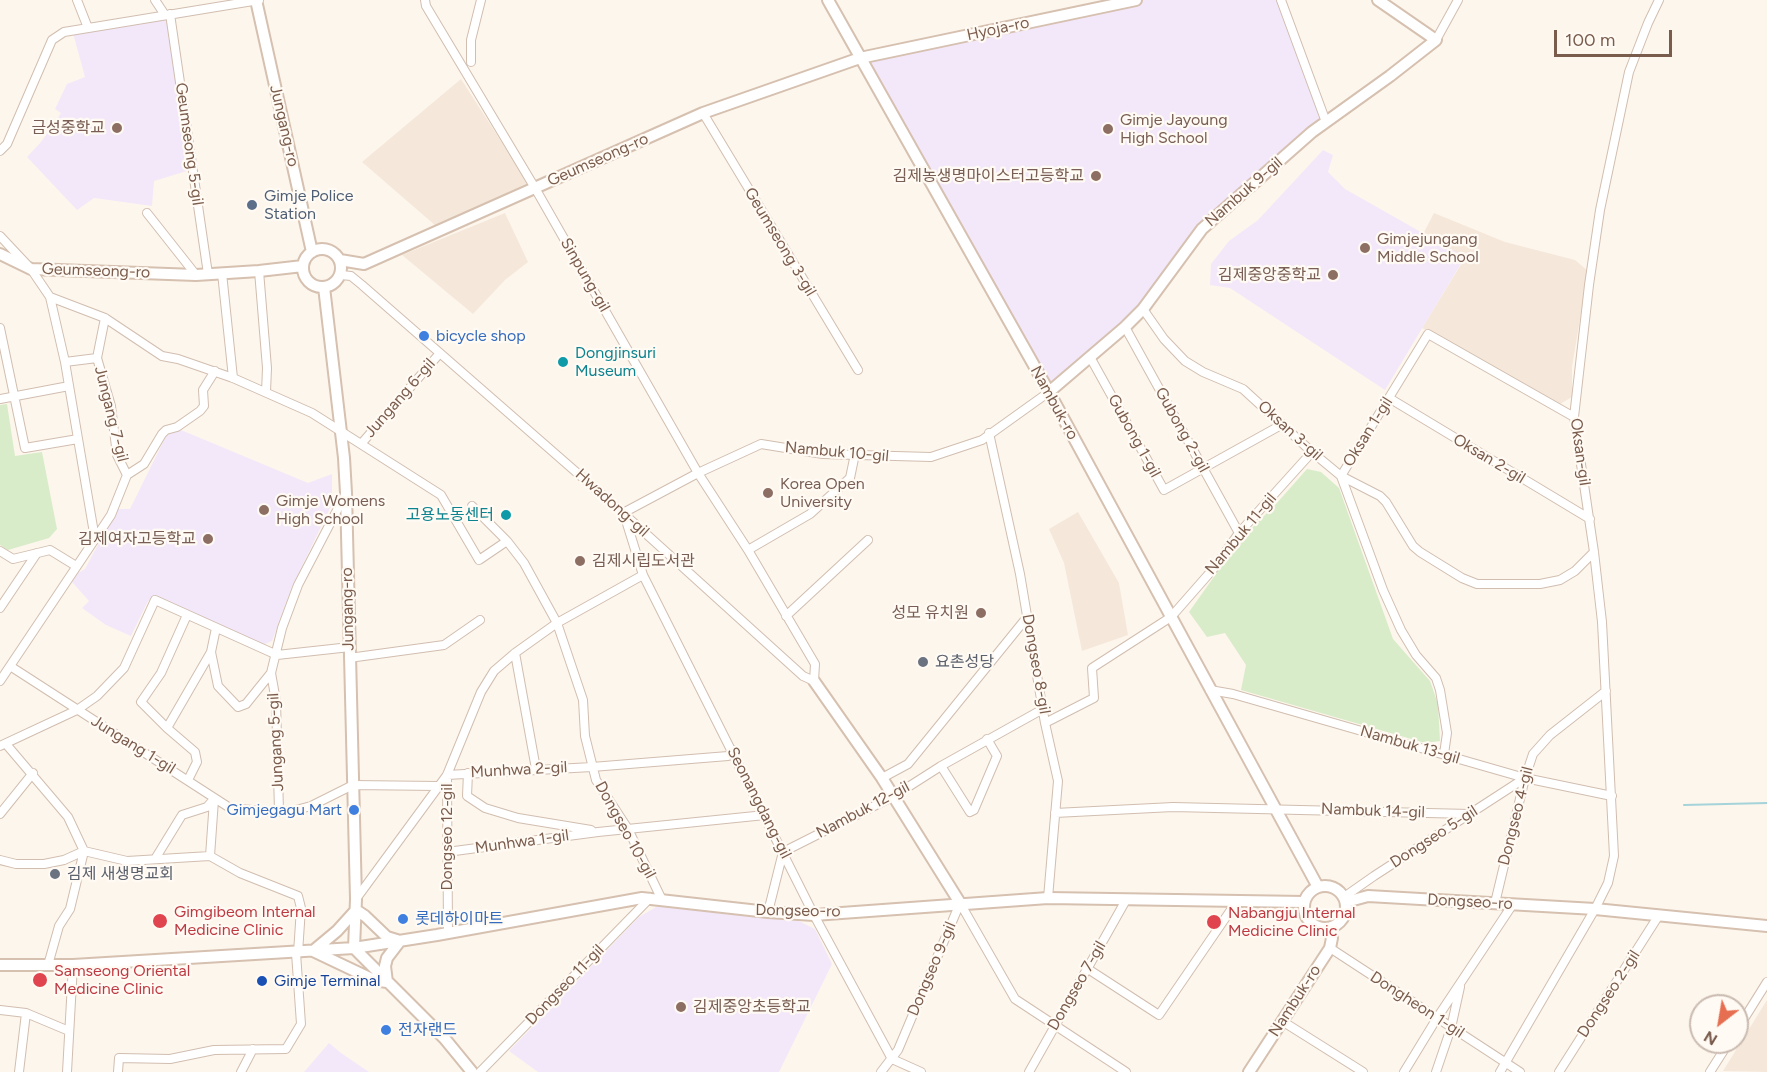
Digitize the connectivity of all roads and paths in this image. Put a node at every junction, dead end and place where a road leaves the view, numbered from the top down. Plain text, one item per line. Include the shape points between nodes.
1 (77, 0) edge
2 (155, 0) edge
3 (257, 0) edge
4 (481, 0) edge
5 (828, 0) edge
6 (1136, 0) edge
7 (1281, 0) edge
8 (1378, 0) edge
9 (1458, 0) edge
10 (1659, 0) edge
11 (424, 2) edge
12 (167, 15) junction
13 (88, 28) junction
14 (1436, 40) junction
15 (860, 58) junction
16 (471, 62) dead end
17 (703, 113) junction
18 (1326, 122) junction
19 (0, 151) edge
20 (535, 188) junction
21 (147, 213) dead end
22 (0, 236) edge
23 (312, 252) junction
24 (0, 254) edge
25 (340, 260) junction
26 (303, 266) junction
27 (30, 269) junction
28 (259, 271) junction
29 (222, 273) junction
30 (196, 274) junction
31 (208, 274) junction
32 (340, 275) junction
33 (324, 287) junction
34 (50, 297) junction
35 (1143, 309) junction
36 (105, 318) junction
37 (1125, 327) junction
38 (0, 328) edge
39 (440, 353) junction
40 (1090, 357) junction
41 (97, 358) junction
42 (65, 362) junction
43 (858, 370) dead end
44 (214, 371) junction
45 (233, 378) junction
46 (69, 386) junction
47 (266, 392) junction
48 (1049, 392) junction
49 (14, 397) junction
50 (1389, 398) junction
51 (0, 399) edge
52 (1574, 417) junction
53 (1283, 424) junction
54 (340, 433) junction
55 (989, 433) junction
56 (78, 439) junction
57 (361, 444) junction
58 (1312, 452) junction
59 (855, 454) junction
60 (1204, 468) junction
61 (698, 473) junction
62 (127, 475) junction
63 (1341, 476) junction
64 (345, 493) junction
65 (472, 506) dead end
66 (623, 513) junction
67 (1590, 519) junction
68 (1239, 533) junction
69 (95, 540) junction
70 (868, 540) dead end
71 (507, 541) junction
72 (748, 550) junction
73 (0, 551) edge
74 (1594, 552) junction
75 (37, 553) junction
76 (76, 567) junction
77 (643, 575) junction
78 (0, 608) edge
79 (187, 615) junction
80 (786, 616) junction
81 (1028, 616) junction
82 (1171, 617) junction
83 (480, 620) dead end
84 (557, 623) junction
85 (216, 628) junction
86 (212, 652) junction
87 (350, 653) junction
88 (515, 653) junction
89 (276, 655) junction
90 (6, 668) edge
91 (271, 673) junction
92 (0, 681) edge
93 (814, 681) junction
94 (1210, 690) junction
95 (1606, 691) junction
96 (1043, 709) junction
97 (77, 710) junction
98 (1046, 723) junction
99 (167, 728) junction
100 (987, 739) junction
101 (3, 745) edge
102 (733, 750) junction
103 (1444, 754) junction
104 (941, 766) junction
105 (592, 767) junction
106 (536, 769) junction
107 (33, 773) junction
108 (468, 773) junction
109 (447, 775) junction
110 (882, 778) junction
111 (1525, 778) junction
112 (188, 780) junction
113 (353, 785) junction
114 (438, 786) junction
115 (894, 796) junction
116 (1612, 796) junction
117 (214, 799) junction
118 (1277, 809) junction
119 (279, 811) junction
120 (1055, 813) junction
121 (0, 814) edge
122 (1470, 814) junction
123 (765, 815) junction
124 (628, 829) junction
125 (598, 832) junction
126 (84, 851) junction
127 (447, 852) junction
128 (783, 852) junction
129 (210, 856) junction
130 (155, 859) junction
131 (0, 860) edge
132 (1318, 887) junction
133 (1048, 898) junction
134 (656, 899) junction
135 (1126, 900) junction
136 (1345, 900) junction
137 (1237, 901) junction
138 (1304, 902) junction
139 (960, 903) junction
140 (1495, 903) junction
141 (1513, 904) junction
142 (356, 905) junction
143 (1595, 909) junction
144 (768, 912) junction
145 (814, 915) junction
146 (1659, 915) junction
147 (1767, 926) edge
148 (1328, 928) junction
149 (448, 933) junction
150 (400, 941) junction
151 (354, 948) junction
152 (1330, 948) junction
153 (313, 951) junction
154 (297, 953) junction
155 (0, 965) edge
156 (48, 965) junction
157 (73, 965) junction
158 (1088, 969) junction
159 (387, 982) junction
160 (1461, 982) junction
161 (1767, 982) edge
162 (1763, 996) edge
163 (0, 1010) edge
164 (26, 1013) junction
165 (1749, 1014) edge
166 (1437, 1018) junction
167 (1282, 1021) junction
168 (1054, 1026) junction
169 (1451, 1028) junction
170 (69, 1031) junction
171 (253, 1049) junction
172 (1722, 1054) edge
173 (892, 1059) junction
174 (1506, 1062) junction
175 (1713, 1071) edge
176 (19, 1072) edge
177 (67, 1072) edge
178 (118, 1072) edge
179 (241, 1072) edge
180 (472, 1072) edge
181 (480, 1072) edge
182 (881, 1072) edge
183 (921, 1072) edge
184 (1029, 1072) edge
185 (1126, 1072) edge
186 (1249, 1072) edge
187 (1363, 1072) edge
188 (1404, 1072) edge
189 (1436, 1072) edge
190 (1500, 1072) edge
191 (1520, 1072) edge
192 (1558, 1072) edge

1 - 13 street
2 - 12 street
3 - 12 street
3 - 23 street, Jungang-ro
4 - 16 street via 471,40
5 - 15 street, Nambuk-ro
6 - 15 street, Hyoja-ro
7 - 18 street
8 - 14 street
9 - 14 street
10 - 52 street, Oksan-gil via 1629,72 1600,210
11 - 20 street, Sinpung-gil
12 - 13 street
12 - 31 street, Geumseong 5-gil
13 - 19 street via 64,32 52,40 11,135
14 - 18 street, Nambuk 9-gil
15 - 17 street, Geumseong-ro
15 - 48 street, Nambuk-ro
17 - 20 street, Geumseong-ro
17 - 43 street, Geumseong 3-gil
18 - 35 street, Nambuk 9-gil via 1202,229
20 - 25 street, Geumseong-ro via 364,264
20 - 61 street, Sinpung-gil
21 - 30 street
22 - 27 street
23 - 25 street via 330,250
23 - 26 street
24 - 27 street, Geumseong-ro
25 - 32 street
26 - 28 street, Geumseong-ro
26 - 33 street via 305,277 313,285
27 - 30 street, Geumseong-ro
27 - 34 street
28 - 29 street, Geumseong-ro
28 - 47 street
29 - 31 street, Geumseong-ro
29 - 45 street
30 - 31 street, Geumseong-ro
32 - 33 street via 334,284
32 - 39 street, Hwadong-gil via 351,276
33 - 54 street, Jungang-ro
34 - 36 street
34 - 42 street
35 - 37 street, Nambuk 9-gil
35 - 53 street, Oksan 3-gil via 1185,361 1243,389
36 - 41 street, Jungang 7-gil
36 - 44 street via 162,356
37 - 40 street, Nambuk 9-gil
37 - 60 street, Gubong 2-gil
38 - 49 street
39 - 57 street, Jungang 6-gil
39 - 66 street, Hwadong-gil
40 - 48 street, Nambuk 9-gil
40 - 60 street, Gubong 1-gil via 1164,490
41 - 42 street
41 - 62 street, Jungang 7-gil via 111,406 117,455
42 - 46 street
44 - 45 street
44 - 62 street, Jungang 7-gil via 203,390 204,406 200,411 166,430 144,464
45 - 47 street
46 - 49 street
46 - 56 street
47 - 54 street via 312,413
48 - 55 street, Nambuk 10-gil
48 - 82 street, Nambuk-ro
49 - 51 street
49 - 56 street via 25,448
50 - 52 street, Oksan 1-gil via 1428,334
50 - 63 street, Oksan 1-gil
50 - 67 street, Oksan 2-gil
52 - 67 street, Oksan-gil
53 - 58 street, Oksan 3-gil
53 - 60 street, Gubong 1-gil
54 - 57 street
54 - 64 street, Jungang-ro
55 - 59 street, Nambuk 10-gil via 982,440 931,457
55 - 81 street, Dongseo 8-gil
56 - 69 street
57 - 71 street via 441,495 478,560
58 - 63 street, Oksan 3-gil
58 - 68 street, Nambuk 11-gil
59 - 61 street, Nambuk 10-gil via 823,454 761,444
59 - 72 street via 850,477 810,514
60 - 68 street, Gubong 2-gil
61 - 66 street, Nambuk 10-gil
61 - 72 street, Sinpung-gil
62 - 69 street via 111,515
63 - 74 street, Oksan 3-gil via 1380,496 1420,552 1477,584 1540,584 1560,580
63 - 103 street, Oksan 1-gil via 1401,630 1416,656 1436,678 1447,734
64 - 87 street, Jungang-ro
64 - 89 street, Jungang 5-gil via 298,585
65 - 71 street, Dongseo 10-gil
66 - 77 street, Seonangdang-gil
66 - 93 street, Hwadong-gil via 803,676
67 - 74 street, Oksan-gil
68 - 82 street, Nambuk 11-gil
69 - 76 street
70 - 80 street
71 - 84 street, Dongseo 10-gil via 524,563
72 - 80 street, Sinpung-gil
73 - 75 street via 13,559
74 - 95 street, Oksan-gil
75 - 76 street via 50,550
75 - 78 street
76 - 90 street
77 - 84 street, Dongseo 12-gil
77 - 102 street, Seonangdang-gil
79 - 85 street
79 - 97 street via 154,600 124,668
79 - 99 street, Jungang 1-gil via 161,673 141,702
80 - 93 street, Sinpung-gil via 815,663
81 - 96 street, Dongseo 8-gil
81 - 110 street via 908,764
82 - 94 street, Nambuk-ro
82 - 98 street via 1092,668 1094,698
83 - 87 street via 444,645
84 - 88 street, Dongseo 12-gil
84 - 105 street, Dongseo 10-gil via 583,700
85 - 86 street
85 - 89 street
86 - 91 street, Jungang 5-gil via 218,686 238,707 246,704
86 - 99 street
87 - 89 street
87 - 113 street, Jungang-ro
88 - 106 street
88 - 109 street, Dongseo 12-gil via 494,671 481,692
89 - 91 street, Jungang 5-gil
90 - 92 street
90 - 97 street, Jungang 1-gil
91 - 119 street, Jungang 5-gil via 276,701
93 - 110 street, Hwadong-gil
94 - 103 street, Nambuk 13-gil
94 - 118 street, Nambuk-ro
95 - 111 street, Dongseo 4-gil via 1550,735 1533,754
95 - 116 street, Oksan-gil
96 - 98 street, Dongseo 8-gil
96 - 100 street, Nambuk 12-gil
97 - 101 street, Jungang 1-gil
97 - 112 street, Jungang 1-gil
98 - 120 street, Dongseo 8-gil via 1058,781
99 - 112 street, Jungang 1-gil via 195,752 196,762
100 - 104 street, Nambuk 12-gil
100 - 104 street via 997,756 974,810 970,812
101 - 107 street
102 - 105 street, Munhwa 2-gil via 728,756
102 - 123 street, Seonangdang-gil
103 - 111 street, Nambuk 13-gil
104 - 115 street, Nambuk 12-gil
105 - 106 street, Munhwa 2-gil
105 - 124 street, Dongseo 10-gil via 596,780
106 - 108 street, Munhwa 2-gil
107 - 121 street
107 - 126 street via 68,817
108 - 109 street, Munhwa 2-gil
108 - 125 street, Munhwa 1-gil via 467,796 485,808
109 - 114 street
109 - 127 street, Dongseo 12-gil
110 - 115 street, Hwadong-gil
111 - 116 street, Nambuk 13-gil
111 - 122 street, Dongseo 5-gil
111 - 140 street, Dongseo 4-gil
112 - 117 street, Jungang 1-gil
113 - 114 street
113 - 119 street, Jungang 1-gil via 311,806
113 - 142 street, Jungang-ro
114 - 142 street
115 - 128 street, Nambuk 12-gil
115 - 139 street, Hwadong-gil
116 - 143 street, Oksan-gil via 1614,856 1608,884
117 - 119 street, Jungang 1-gil via 230,808
117 - 129 street
117 - 130 street via 207,807 182,815
118 - 120 street via 1173,807
118 - 122 street, Nambuk 14-gil
118 - 132 street, Nambuk-ro
120 - 133 street, Dongseo 8-gil
122 - 136 street, Dongseo 5-gil via 1374,876
123 - 124 street, Munhwa 1-gil
123 - 128 street, Seonangdang-gil
124 - 125 street, Munhwa 1-gil
124 - 134 street, Dongseo 10-gil
125 - 127 street, Munhwa 1-gil
126 - 130 street via 127,861
126 - 131 street via 44,864
126 - 156 street via 70,909 60,926
127 - 149 street, Dongseo 12-gil
128 - 144 street
128 - 145 street, Seonangdang-gil
129 - 130 street
129 - 154 street via 240,873 298,896 301,908
132 - 136 street via 1333,887
132 - 138 street
133 - 135 street, Dongseo-ro
133 - 139 street, Dongseo-ro
134 - 144 street, Dongseo-ro
134 - 149 street, Dongseo-ro
134 - 181 street, Dongseo 11-gil
135 - 137 street, Dongseo-ro
135 - 158 street, Dongseo 7-gil
136 - 140 street, Dongseo-ro via 1368,896
136 - 148 street via 1346,912 1341,921
137 - 138 street, Dongseo-ro
137 - 158 street via 1159,1015
138 - 148 street via 1309,921
139 - 145 street, Dongseo-ro
139 - 168 street, Dongseo 9-gil via 1015,999
139 - 173 street, Dongseo 9-gil
140 - 141 street, Dongseo-ro
141 - 143 street, Dongseo-ro
141 - 160 street
142 - 150 street via 387,937
142 - 151 street, Jungang-ro
142 - 153 street via 337,931
143 - 146 street, Dongseo-ro
143 - 174 street
144 - 145 street, Dongseo-ro
145 - 173 street, Seonangdang-gil
146 - 147 street, Dongseo-ro
146 - 192 street, Dongseo 2-gil
148 - 152 street, Nambuk-ro
149 - 150 street, Dongseo-ro
150 - 151 street, Dongseo-ro
150 - 159 street via 387,958
151 - 153 street, Dongseo-ro
151 - 159 street
152 - 166 street, Dongheon 1-gil
152 - 167 street, Nambuk-ro
153 - 154 street, Dongseo-ro
153 - 159 street via 374,980
154 - 157 street, Dongseo-ro
154 - 171 street via 301,1024 286,1049
155 - 156 street, Dongseo-ro
156 - 157 street, Dongseo-ro
157 - 170 street
158 - 168 street, Dongseo 7-gil
159 - 180 street via 445,1039
160 - 166 street
160 - 169 street
161 - 162 street
162 - 165 street
163 - 164 street
164 - 170 street
164 - 176 street
166 - 169 street, Dongheon 1-gil
166 - 188 street
167 - 186 street, Nambuk-ro
167 - 187 street
168 - 184 street, Dongseo 7-gil
168 - 185 street, Dongseo 9-gil
169 - 174 street, Dongheon 1-gil
169 - 189 street
170 - 177 street
171 - 178 street via 214,1050 170,1059 119,1058
171 - 179 street
172 - 175 street
173 - 182 street, Dongseo 9-gil
173 - 183 street
174 - 190 street
174 - 191 street, Dongheon 1-gil

